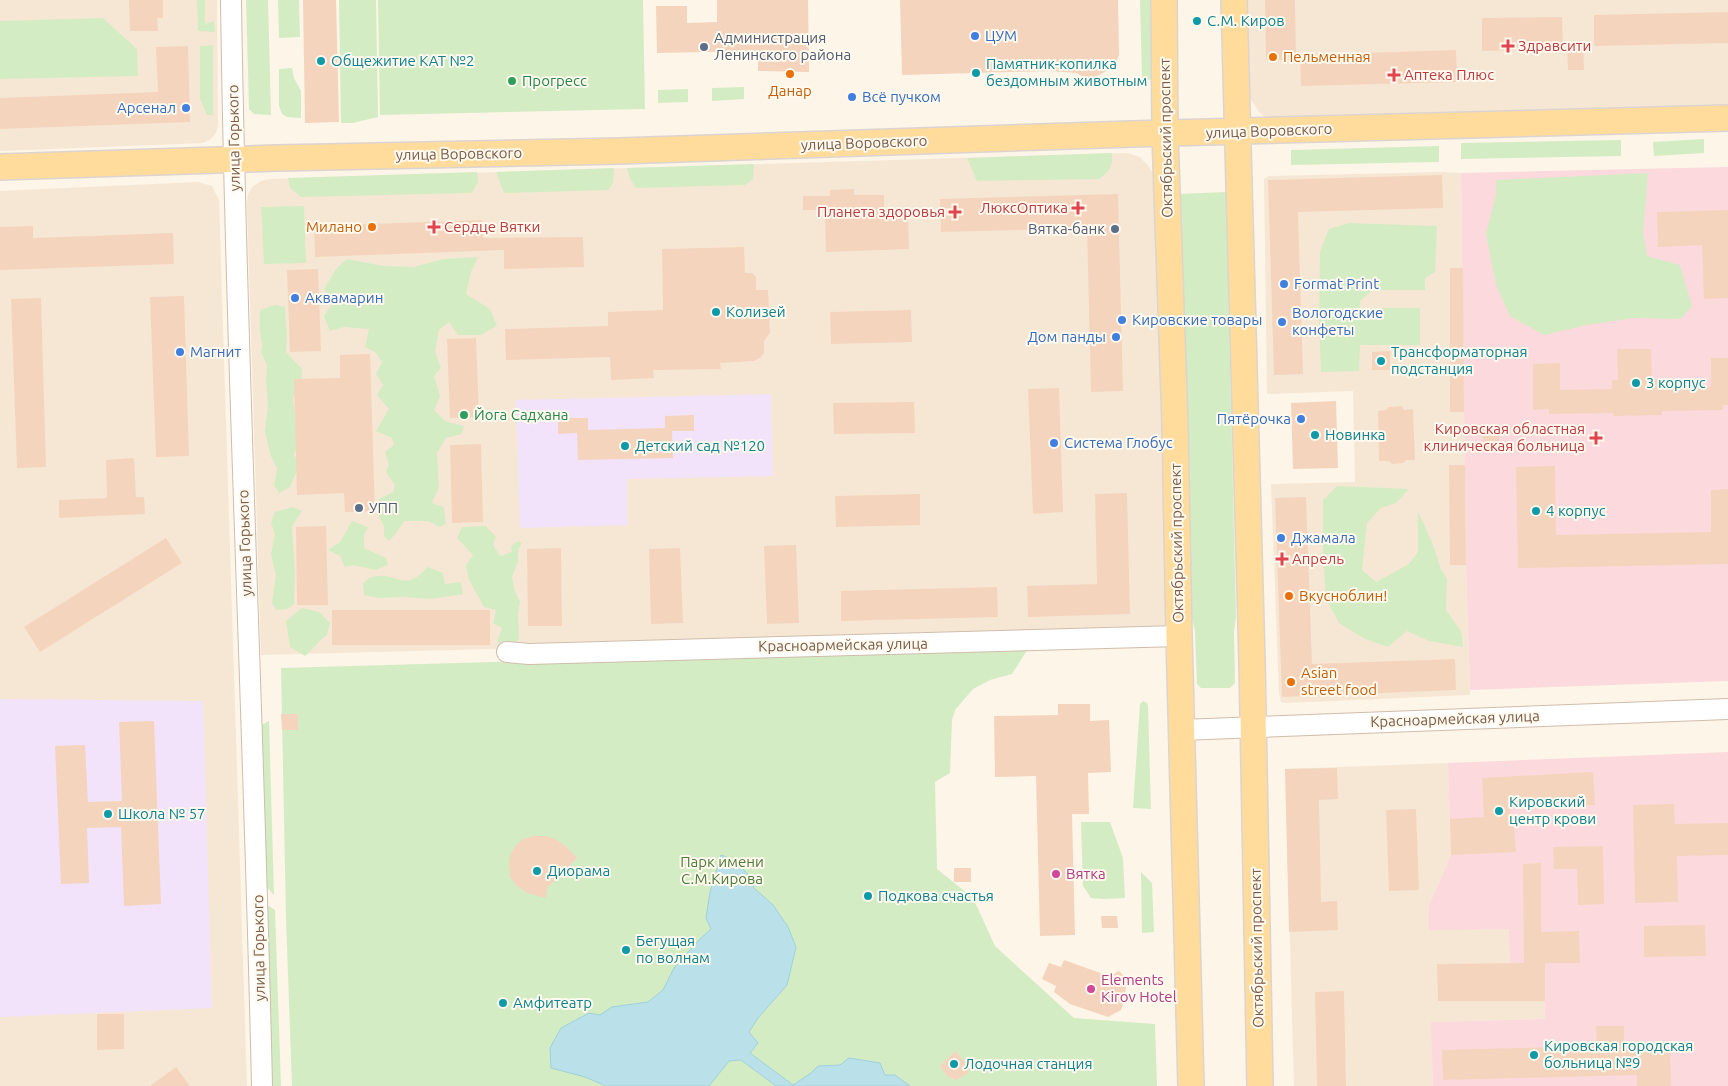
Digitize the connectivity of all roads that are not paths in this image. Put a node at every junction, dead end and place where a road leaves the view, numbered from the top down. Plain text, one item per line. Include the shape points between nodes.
1 (231, 0) edge
2 (1164, 0) edge
3 (1234, 0) edge
4 (1728, 118) edge
5 (1237, 132) junction
6 (1165, 134) junction
7 (234, 160) junction
8 (0, 167) edge
9 (1179, 636) junction
10 (507, 652) dead end
11 (1728, 708) edge
12 (1252, 727) junction
13 (1181, 730) junction
14 (262, 1086) edge
15 (1191, 1086) edge
16 (1260, 1086) edge

1 - 7 street, улица Горького
2 - 6 main road, Октябрьский проспект
3 - 5 main road, Октябрьский проспект
4 - 5 main road, улица Воровского
5 - 6 main road, улица Воровского
5 - 12 main road, Октябрьский проспект
6 - 7 main road, улица Воровского
6 - 9 main road, Октябрьский проспект via 1176,424
7 - 8 main road, улица Воровского
7 - 14 street, улица Горького
9 - 10 street, Красноармейская улица via 529,654
9 - 13 main road, Октябрьский проспект
11 - 12 street, Красноармейская улица
12 - 13 street, Красноармейская улица
12 - 16 main road, Октябрьский проспект
13 - 15 main road, Октябрьский проспект

